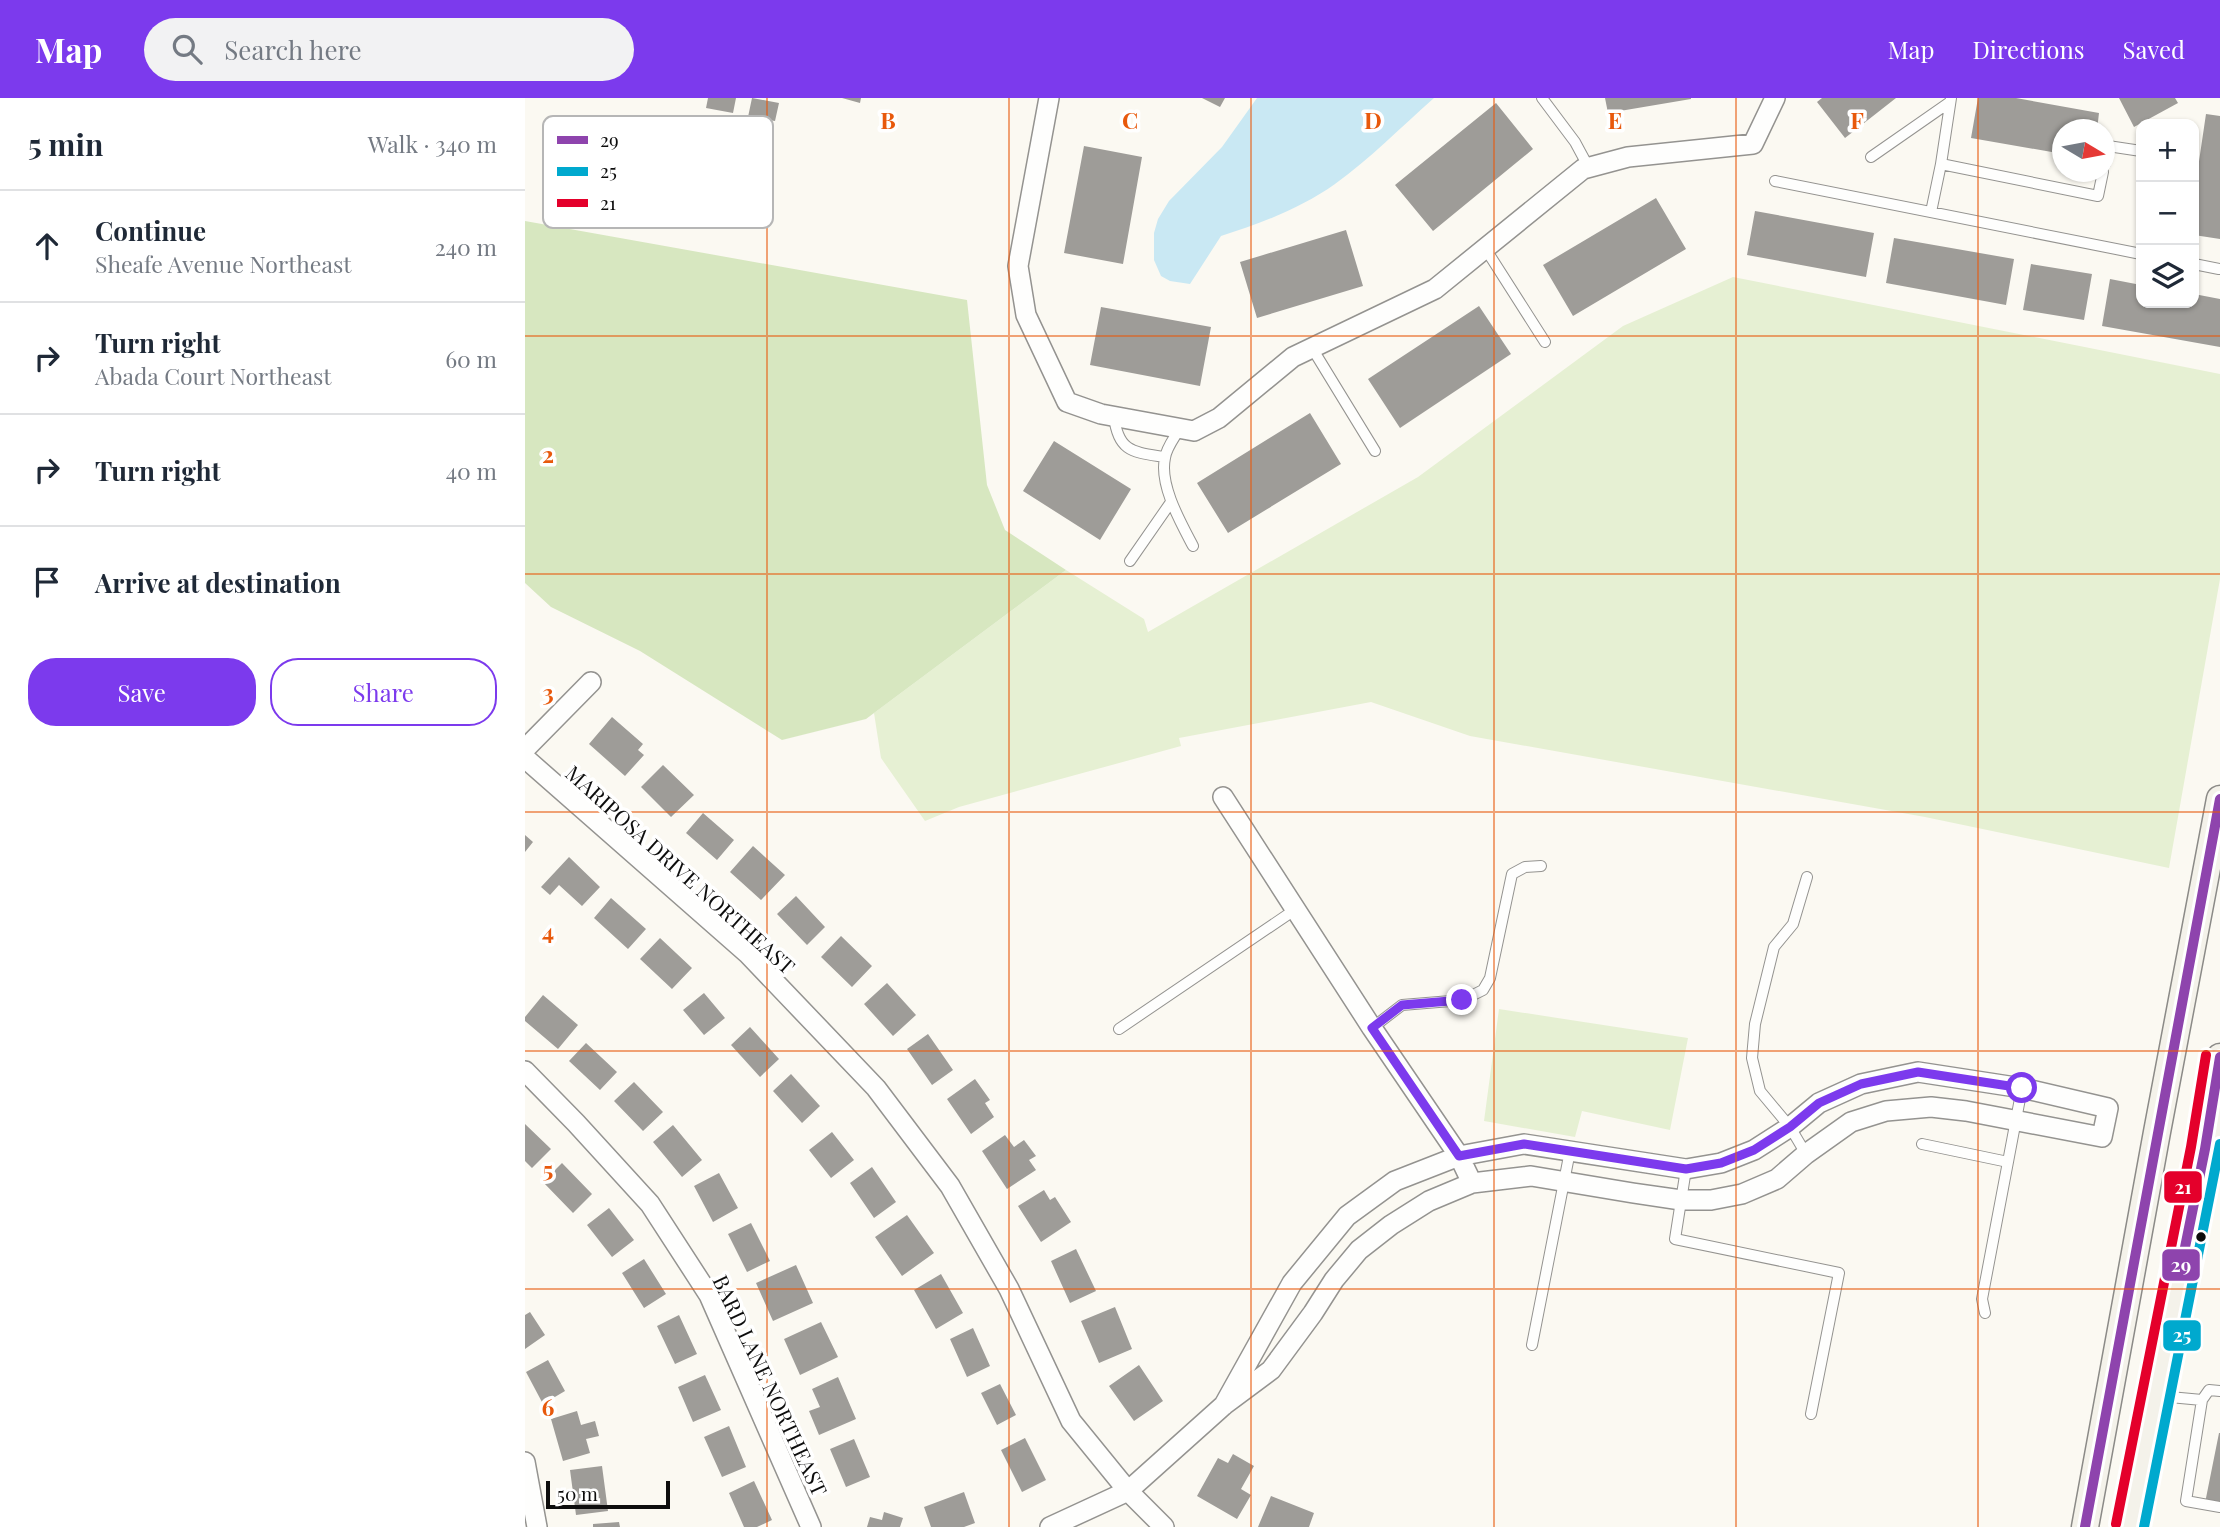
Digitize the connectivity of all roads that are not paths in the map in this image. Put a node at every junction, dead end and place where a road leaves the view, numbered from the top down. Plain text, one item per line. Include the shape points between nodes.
1 (1049, 98) edge
2 (1542, 98) edge
3 (1775, 98) edge
4 (1951, 100) edge
5 (2115, 147) edge
6 (2136, 150) edge
7 (1871, 157) dead end
8 (1941, 164) junction
9 (1589, 168) junction
10 (1775, 181) dead end
11 (2101, 182) edge
12 (1931, 212) junction
13 (1485, 248) junction
14 (2136, 253) edge
15 (2199, 265) edge
16 (2219, 269) edge
17 (1545, 342) dead end
18 (1312, 348) junction
19 (1114, 416) junction
20 (1180, 428) junction
21 (1375, 451) dead end
22 (1164, 457) junction
23 (1171, 502) junction
24 (1193, 546) dead end
25 (1130, 561) dead end
26 (591, 682) dead end
27 (525, 749) edge
28 (525, 758) edge
29 (1223, 797) dead end
30 (2220, 799) edge
31 (1541, 866) dead end
32 (1807, 877) dead end
33 (1296, 909) junction
34 (1372, 1028) junction
35 (1119, 1029) dead end
36 (2220, 1057) edge
37 (525, 1071) edge
38 (2022, 1088) junction
39 (2016, 1120) junction
40 (1790, 1127) junction
41 (1921, 1144) dead end
42 (1570, 1151) junction
43 (2212, 1151) edge
44 (1806, 1154) junction
45 (1459, 1156) junction
46 (2008, 1162) junction
47 (1686, 1169) junction
48 (1564, 1181) junction
49 (1472, 1183) junction
50 (1681, 1200) junction
51 (1985, 1313) dead end
52 (1532, 1345) dead end
53 (2220, 1391) edge
54 (2156, 1396) junction
55 (2202, 1400) junction
56 (1224, 1405) junction
57 (1811, 1414) dead end
58 (525, 1462) edge
59 (1128, 1491) junction
60 (2220, 1507) edge
61 (537, 1527) edge
62 (811, 1527) edge
63 (1050, 1527) edge
64 (1164, 1527) edge
65 (2085, 1527) edge
66 (2130, 1527) edge

1 - 19 street via 1018,267 1026,315 1067,402
2 - 9 lane
3 - 9 street via 1753,144 1628,157
4 - 7 lane
4 - 8 lane
5 - 6 lane
8 - 11 lane via 2098,195
8 - 12 lane
9 - 13 street
10 - 12 lane
12 - 14 lane
13 - 17 lane
13 - 18 street via 1434,289
15 - 16 lane
18 - 20 street via 1293,357 1219,418 1194,430
18 - 21 lane
19 - 20 street
19 - 22 lane via 1119,440 1126,447
20 - 22 lane
22 - 23 lane
23 - 24 lane
23 - 25 lane
26 - 27 street
28 - 59 street, MARIPOSA DRIVE NORTHEAST via 747,953 876,1088 950,1186 1009,1289 1071,1420
29 - 33 street
30 - 65 main road
31 - 34 lane via 1512,874 1490,978 1483,990 1462,1000 1402,1005
32 - 40 lane via 1793,924 1774,947 1755,1024 1752,1058 1759,1091
33 - 34 street
33 - 35 lane
34 - 45 street
36 - 43 main road
37 - 62 street, BARD LANE NORTHEAST via 650,1204 709,1295
38 - 39 lane
38 - 39 street via 2108,1108 2102,1137
38 - 40 street via 1918,1072 1861,1084 1819,1103
39 - 44 street via 1931,1107 1886,1111 1851,1122
39 - 46 lane
40 - 44 lane
40 - 47 street via 1754,1150 1721,1163
41 - 46 lane
42 - 45 street via 1524,1144
42 - 47 street
42 - 48 lane
43 - 54 main road
44 - 50 street via 1777,1179 1742,1194
45 - 49 street
45 - 56 street via 1395,1181 1347,1216 1292,1283
46 - 51 lane via 1982,1299
47 - 50 lane
48 - 49 street via 1531,1176
48 - 50 street
48 - 52 lane
49 - 56 street via 1429,1200 1359,1250 1271,1370
50 - 57 lane via 1675,1239 1839,1273
53 - 55 lane via 2209,1390
54 - 55 lane
54 - 66 main road
55 - 60 lane via 2186,1501
56 - 59 street
58 - 61 street
59 - 63 street
59 - 64 street, MARIPOSA DRIVE NORTHEAST

